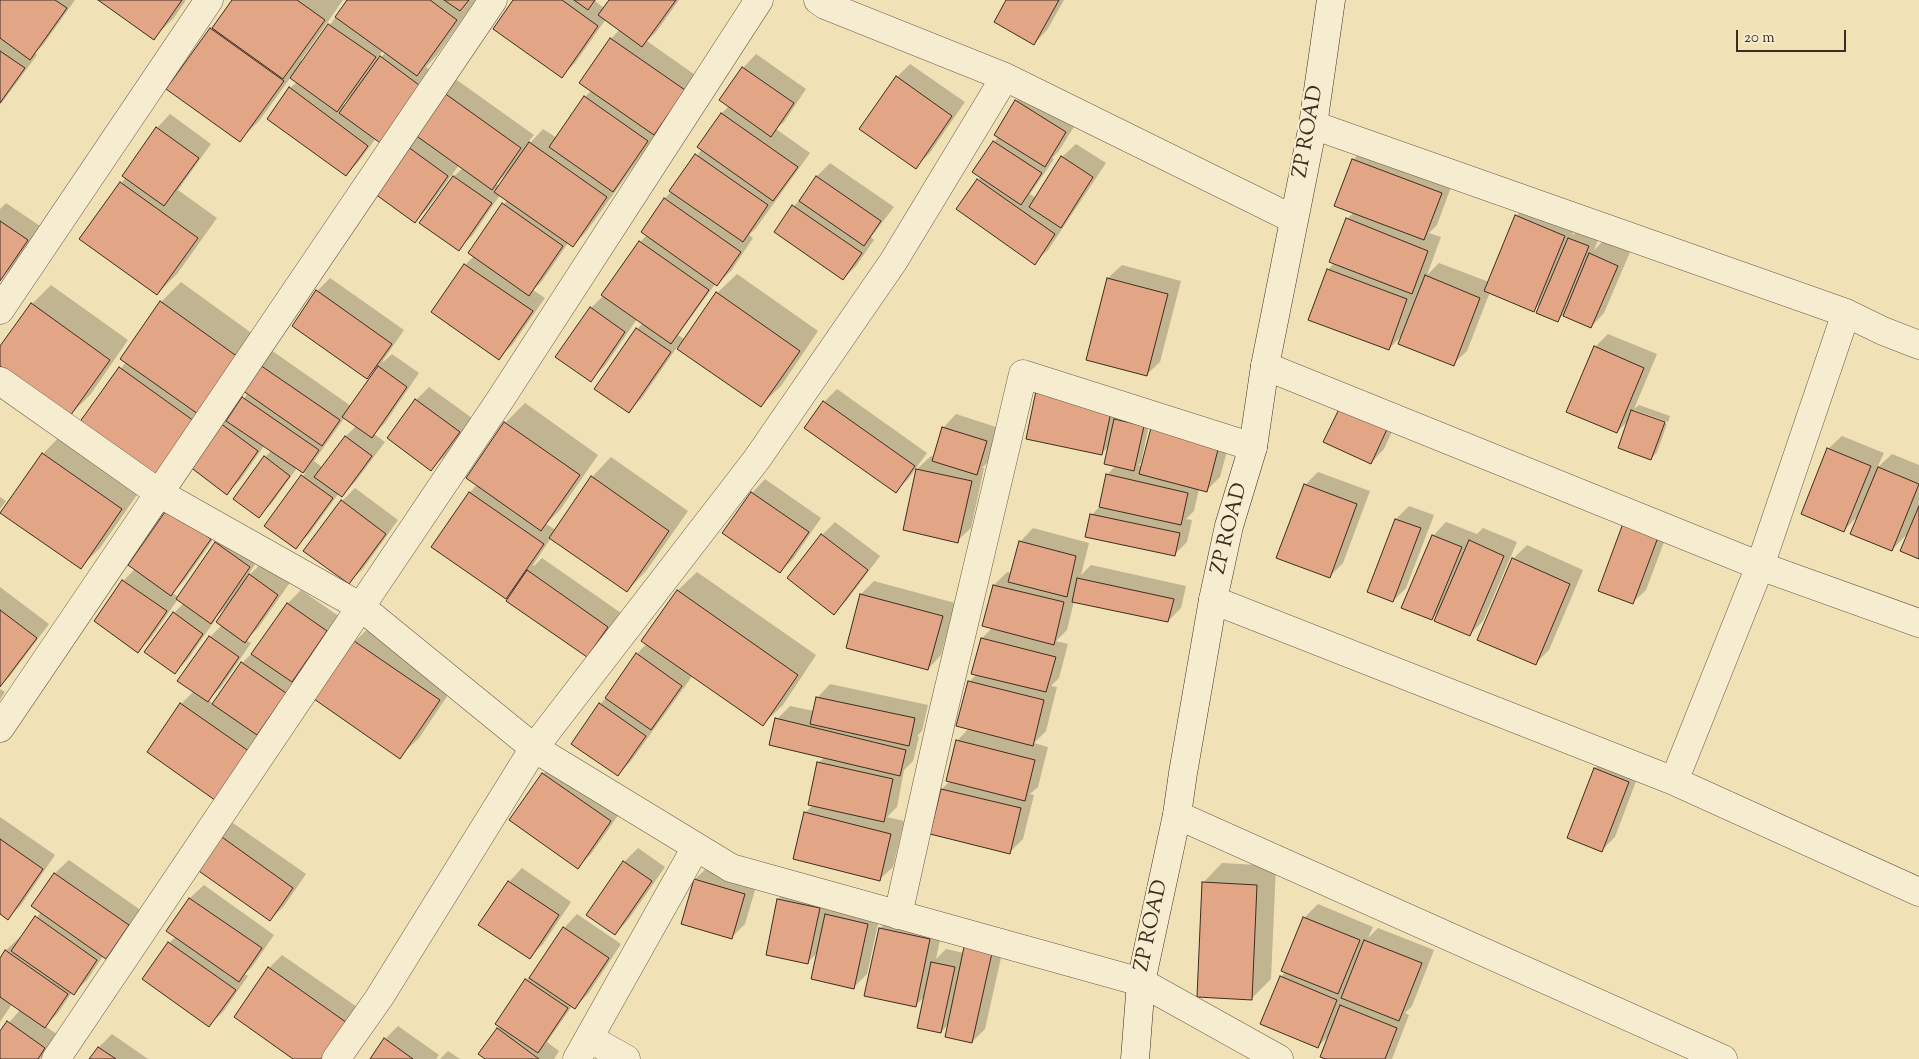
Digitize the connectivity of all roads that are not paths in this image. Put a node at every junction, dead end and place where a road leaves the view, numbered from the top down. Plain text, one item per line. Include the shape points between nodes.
1 (208, 0) edge
2 (493, 0) edge
3 (759, 0) edge
4 (1331, 0) edge
5 (824, 2) edge
6 (1005, 77) junction
7 (1313, 125) junction
8 (1293, 219) junction
9 (0, 310) edge
10 (1846, 313) junction
11 (1919, 345) edge
12 (1264, 366) junction
13 (0, 381) edge
14 (1253, 447) junction
15 (159, 494) junction
16 (1760, 566) junction
17 (1213, 600) junction
18 (361, 607) junction
19 (1919, 623) edge
20 (0, 728) edge
21 (534, 748) junction
22 (1674, 782) junction
23 (1177, 815) junction
24 (696, 847) junction
25 (1919, 892) edge
26 (898, 915) junction
27 (1141, 982) junction
28 (583, 1048) edge
29 (56, 1059) edge
30 (336, 1059) edge
31 (626, 1059) edge
32 (1135, 1059) edge
33 (1279, 1059) edge
34 (1723, 1059) edge

1 - 9 street
2 - 15 street
3 - 18 street via 500,400
4 - 7 street, ZP ROAD
5 - 6 street
6 - 8 street
6 - 21 street via 892,262 762,451
7 - 8 street, ZP ROAD
7 - 10 street
8 - 12 street, ZP ROAD
10 - 11 street
10 - 16 street
12 - 14 street, ZP ROAD
12 - 16 street
13 - 15 street
14 - 17 street, ZP ROAD via 1229,526
14 - 26 street via 1023,374
15 - 18 street
15 - 20 street
16 - 19 street
16 - 22 street
17 - 22 street
17 - 23 street, ZP ROAD
18 - 21 street
18 - 29 street
21 - 24 street
21 - 30 street via 379,998
22 - 25 street
23 - 27 street, ZP ROAD
23 - 34 street
24 - 26 street via 731,868
24 - 28 street
26 - 27 street
27 - 32 street, ZP ROAD
27 - 33 street
28 - 31 street

